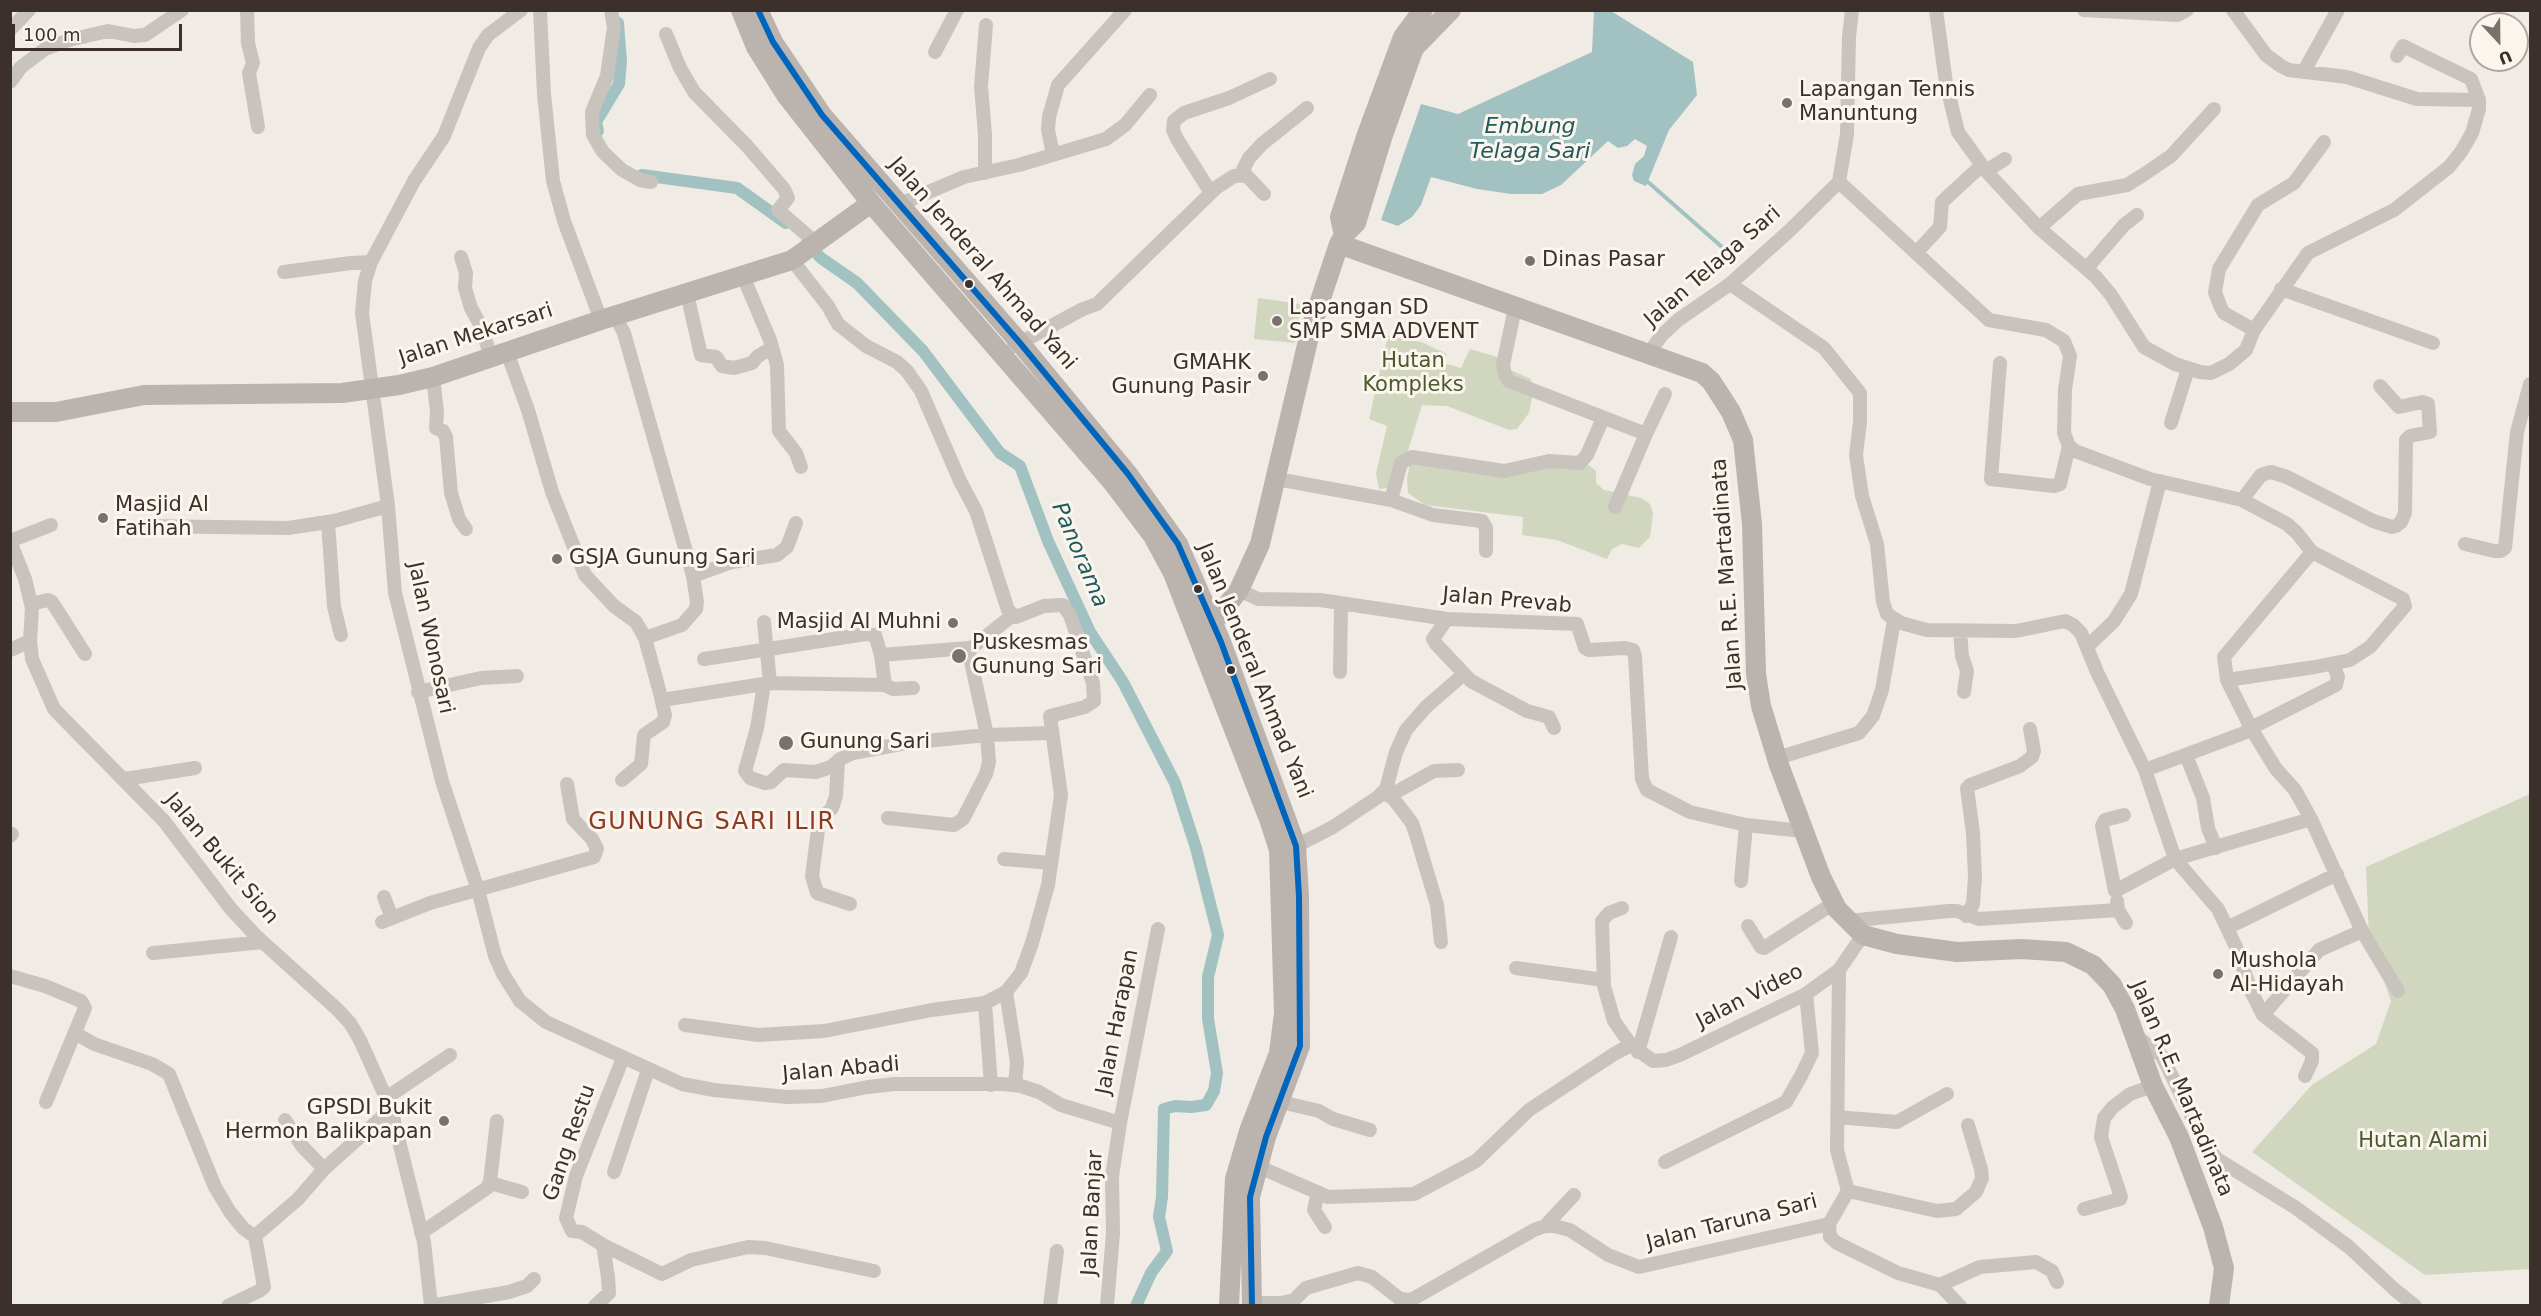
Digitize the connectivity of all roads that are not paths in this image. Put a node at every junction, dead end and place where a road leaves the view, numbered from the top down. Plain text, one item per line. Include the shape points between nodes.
1 (29, 10) edge
2 (182, 10) edge
3 (247, 10) edge
4 (521, 10) edge
5 (540, 10) edge
6 (611, 10) edge
7 (741, 10) edge
8 (758, 10) edge
9 (957, 10) edge
10 (1125, 10) edge
11 (1423, 10) edge
12 (1451, 10) edge
13 (1852, 10) edge
14 (1936, 10) edge
15 (2084, 10) edge
16 (2187, 10) edge
17 (2233, 10) edge
18 (2338, 10) edge
19 (986, 26) dead end
20 (10, 30) edge
21 (666, 34) dead end
22 (935, 52) dead end
23 (2397, 56) dead end
24 (2304, 71) junction
25 (1270, 79) dead end
26 (10, 82) edge
27 (1150, 95) dead end
28 (2479, 100) junction
29 (1307, 108) dead end
30 (2214, 109) dead end
31 (258, 127) dead end
32 (2324, 141) dead end
33 (1053, 154) junction
34 (2005, 159) dead end
35 (1984, 168) junction
36 (985, 173) junction
37 (1241, 174) junction
38 (651, 182) dead end
39 (1839, 182) junction
40 (1211, 193) junction
41 (1264, 194) dead end
42 (872, 202) junction
43 (898, 206) junction
44 (2137, 215) dead end
45 (2039, 228) junction
46 (1341, 239) junction
47 (805, 250) junction
48 (1916, 254) junction
49 (461, 257) dead end
50 (371, 262) junction
51 (2087, 268) junction
52 (284, 272) dead end
53 (743, 276) junction
54 (1730, 284) junction
55 (2281, 289) junction
56 (687, 294) junction
57 (1515, 308) junction
58 (608, 318) junction
59 (2254, 330) junction
60 (1020, 343) junction
61 (2433, 343) dead end
62 (772, 348) junction
63 (1001, 352) junction
64 (499, 355) junction
65 (1648, 356) junction
66 (2000, 363) dead end
67 (2188, 369) junction
68 (433, 377) junction
69 (2530, 384) edge
70 (2380, 386) dead end
71 (373, 388) junction
72 (1665, 394) dead end
73 (10, 412) edge
74 (1603, 418) junction
75 (2171, 423) dead end
76 (1646, 434) junction
77 (2069, 446) junction
78 (801, 467) dead end
79 (1277, 479) junction
80 (2160, 481) junction
81 (1391, 500) junction
82 (2242, 500) junction
83 (388, 506) junction
84 (1615, 507) dead end
85 (328, 522) junction
86 (796, 523) dead end
87 (51, 525) dead end
88 (144, 526) dead end
89 (466, 529) dead end
90 (11, 541) edge
91 (2465, 544) dead end
92 (1486, 551) dead end
93 (2312, 552) junction
94 (693, 576) junction
95 (1239, 590) junction
96 (1341, 603) junction
97 (31, 604) junction
98 (1014, 615) junction
99 (1447, 619) junction
100 (1894, 620) junction
101 (764, 622) dead end
102 (1213, 625) junction
103 (1960, 631) junction
104 (341, 635) dead end
105 (645, 638) junction
106 (30, 640) junction
107 (2088, 646) junction
108 (1213, 648) junction
109 (970, 649) junction
110 (10, 650) edge
111 (766, 650) junction
112 (85, 654) dead end
113 (881, 655) junction
114 (704, 659) dead end
115 (2333, 663) junction
116 (1340, 672) dead end
117 (1464, 674) junction
118 (517, 676) dead end
119 (2227, 680) junction
120 (767, 684) junction
121 (885, 685) junction
122 (913, 688) dead end
123 (418, 692) junction
124 (1964, 692) dead end
125 (662, 700) junction
126 (1554, 728) dead end
127 (2030, 729) dead end
128 (2251, 729) junction
129 (1051, 733) junction
130 (987, 735) junction
131 (2186, 755) junction
132 (1777, 758) junction
133 (838, 760) junction
134 (195, 768) dead end
135 (1458, 770) dead end
136 (2145, 770) junction
137 (125, 779) junction
138 (622, 780) dead end
139 (567, 784) dead end
140 (1388, 793) junction
141 (2124, 815) dead end
142 (888, 818) dead end
143 (2311, 819) junction
144 (1746, 825) junction
145 (1803, 831) junction
146 (1296, 846) junction
147 (2216, 848) junction
148 (2175, 858) junction
149 (1004, 859) dead end
150 (1051, 864) junction
151 (2337, 874) junction
152 (1741, 880) dead end
153 (478, 890) junction
154 (2115, 891) junction
155 (384, 897) dead end
156 (1834, 903) junction
157 (850, 904) dead end
158 (1622, 908) dead end
159 (2118, 910) junction
160 (1966, 916) junction
161 (1848, 921) junction
162 (2126, 923) dead end
163 (1748, 926) dead end
164 (2227, 928) junction
165 (1158, 929) dead end
166 (2362, 931) junction
167 (1863, 935) junction
168 (1671, 937) dead end
169 (263, 942) junction
170 (1441, 942) dead end
171 (153, 953) dead end
172 (1516, 968) dead end
173 (1839, 970) junction
174 (10, 976) edge
175 (1604, 980) junction
176 (2398, 991) dead end
177 (1006, 992) junction
178 (1806, 994) junction
179 (985, 1003) junction
180 (2263, 1015) junction
181 (685, 1025) dead end
182 (75, 1033) junction
183 (2135, 1035) junction
184 (1634, 1049) junction
185 (450, 1055) dead end
186 (623, 1058) junction
187 (648, 1070) junction
188 (2305, 1076) dead end
189 (991, 1085) junction
190 (1015, 1085) junction
191 (2153, 1086) junction
192 (1947, 1094) dead end
193 (1281, 1101) junction
194 (46, 1102) dead end
195 (388, 1104) junction
196 (1837, 1117) junction
197 (285, 1120) dead end
198 (497, 1121) dead end
199 (1120, 1123) junction
200 (1968, 1125) dead end
201 (1370, 1130) dead end
202 (1665, 1162) dead end
203 (1257, 1166) junction
204 (324, 1169) junction
205 (614, 1173) dead end
206 (490, 1183) junction
207 (1848, 1191) junction
208 (522, 1192) dead end
209 (1318, 1192) junction
210 (1574, 1195) dead end
211 (2084, 1209) dead end
212 (1829, 1224) junction
213 (1545, 1226) junction
214 (1325, 1227) dead end
215 (421, 1233) junction
216 (255, 1237) junction
217 (603, 1245) junction
218 (1058, 1251) dead end
219 (874, 1271) dead end
220 (534, 1279) dead end
221 (2057, 1282) dead end
222 (1940, 1285) junction
223 (497, 1300) edge
224 (1415, 1303) edge
225 (1252, 1304) edge
226 (228, 1305) edge
227 (431, 1305) edge
228 (595, 1305) edge
229 (1050, 1305) edge
230 (1107, 1305) edge
231 (1229, 1305) edge
232 (1960, 1305) edge
233 (2219, 1305) edge
234 (2415, 1305) edge

1 - 20 street
2 - 26 street via 144,35 101,32 45,49 21,67
3 - 31 street via 253,62 249,74
4 - 50 street, Jalan Wonosari via 488,35 479,48 444,136 423,165
5 - 58 street via 553,181 564,221
6 - 38 street via 614,27 607,76 592,112 593,135 603,152 622,170
7 - 42 street, Jalan Jenderal Ahmad Yani via 756,47 778,83
8 - 43 street, Jalan Jenderal Ahmad Yani via 805,93
9 - 22 street
10 - 33 street via 1058,85 1048,129
11 - 46 street via 1403,37 1366,137 1340,217
12 - 46 street via 1414,48 1356,223
13 - 39 street via 1847,135
14 - 35 street via 1946,83 1958,132
15 - 16 street via 2178,15
17 - 24 street via 2266,55 2281,66
18 - 24 street
19 - 36 street via 981,86
21 - 47 street via 694,92 788,196 778,210
23 - 28 street via 2403,46 2471,79
24 - 28 street via 2347,76 2417,99
25 - 40 street via 1184,113 1174,121 1177,139
27 - 33 street via 1125,125 1106,139
28 - 55 street via 2472,133 2449,167 2394,210 2308,253
29 - 37 street via 1262,144
30 - 45 street via 2172,156 2119,187 2078,194
32 - 59 street via 2294,183 2258,205 2219,269 2215,292 2221,308
33 - 36 street
34 - 35 street
35 - 45 street
35 - 48 street via 1942,202 1940,227
36 - 43 street via 964,177
37 - 40 street
37 - 41 street
39 - 48 street
39 - 54 street, Jalan Telaga Sari
40 - 60 street via 1097,304
42 - 47 street, Jalan Mekarsari
42 - 63 street, Jalan Jenderal Ahmad Yani
43 - 60 street, Jalan Jenderal Ahmad Yani
44 - 51 street
45 - 51 street
46 - 57 street, Jalan R.E. Martadinata
46 - 79 street via 1311,328
47 - 53 street, Jalan Mekarsari
47 - 98 street via 838,324 866,346 897,362 921,391 976,511 1008,610
48 - 77 street via 1989,320 2046,330 2064,341 2070,357 2064,433
49 - 64 street via 471,308
50 - 52 street
50 - 71 street, Jalan Wonosari via 362,313
51 - 67 street via 2144,347
53 - 56 street, Jalan Mekarsari
53 - 62 street
54 - 65 street, Jalan Telaga Sari via 1678,320
54 - 100 street via 1824,348 1860,393 1857,455 1862,496 1878,544 1883,602
55 - 59 street
55 - 61 street
56 - 58 street, Jalan Mekarsari
56 - 62 street via 701,355 716,357 722,366 734,368 752,363
57 - 65 street, Jalan R.E. Martadinata
57 - 74 street via 1503,365 1506,378
58 - 64 street, Jalan Mekarsari
58 - 94 street via 624,333
59 - 67 street via 2246,350 2229,364 2211,372
60 - 63 street
60 - 102 street, Jalan Jenderal Ahmad Yani via 1128,474 1178,544
62 - 78 street via 777,365 779,431 796,453
63 - 102 street, Jalan Jenderal Ahmad Yani via 1113,483
64 - 68 street, Jalan Mekarsari
64 - 105 street via 528,410 552,492 585,575 614,606 636,621
65 - 132 street, Jalan R.E. Martadinata via 1707,376 1720,392 1743,440 1752,524 1756,674
66 - 77 street via 1991,479 2060,484
67 - 75 street
68 - 71 street, Jalan Mekarsari
68 - 89 street via 436,428 444,431 446,437 451,493
69 - 91 street via 2517,432 2505,548 2494,551
70 - 82 street via 2399,407 2428,404 2430,432 2406,440 2405,513 2401,522 2392,527 2373,521 2271,472 2260,475
71 - 73 street, Jalan Mekarsari via 342,393 144,395 56,412
71 - 83 street, Jalan Wonosari
72 - 76 street
74 - 76 street
74 - 81 street via 1580,463 1550,461 1503,471 1412,456 1401,463
76 - 84 street
77 - 80 street via 2115,467
79 - 81 street
79 - 95 street via 1260,544
80 - 82 street
80 - 107 street via 2131,594 2114,621
81 - 92 street via 1434,515 1482,521 1486,528
82 - 93 street via 2287,524
83 - 85 street
83 - 123 street, Jalan Wonosari via 395,593
85 - 88 street via 288,528
85 - 104 street via 334,607
86 - 94 street via 787,547 777,555 732,562
87 - 90 street
90 - 97 street, Jalan Bukit Sion
93 - 115 street via 2406,603 2370,648 2350,660
93 - 119 street via 2224,657
94 - 105 street via 698,602 694,612 682,624
95 - 96 street, Jalan Prevab via 1258,598
95 - 102 street
96 - 99 street, Jalan Prevab
96 - 116 street
97 - 106 street, Jalan Bukit Sion
97 - 112 street via 52,602
98 - 109 street
98 - 129 street via 1063,605 1093,683 1094,700 1085,707 1050,716
99 - 117 street via 1433,639
99 - 144 street, Jalan Prevab via 1577,624 1585,648 1633,650 1644,786 1690,812
100 - 103 street via 1927,630
100 - 132 street via 1882,690 1873,716 1859,733
101 - 111 street
102 - 108 street, Jalan Jenderal Ahmad Yani
103 - 107 street via 2016,631 2065,621 2081,633
103 - 124 street via 1967,671
105 - 125 street
106 - 110 street
106 - 137 street, Jalan Bukit Sion via 32,659 54,709
107 - 136 street
108 - 146 street, Jalan Jenderal Ahmad Yani
108 - 231 street, Jalan Jenderal Ahmad Yani via 1279,850 1284,1013 1279,1053 1235,1179
109 - 113 street
109 - 130 street
111 - 113 street via 866,634 875,635
111 - 114 street
111 - 120 street
113 - 121 street
115 - 119 street
115 - 128 street via 2338,677 2336,685
117 - 126 street via 1527,711 1549,717
117 - 140 street via 1406,730 1396,752
118 - 123 street via 481,678
119 - 128 street
120 - 121 street
120 - 125 street
120 - 133 street via 745,771 750,778 768,783 784,770 816,772 831,768
121 - 122 street via 893,689
123 - 153 street, Jalan Wonosari
125 - 138 street via 663,722 644,735 641,764
127 - 160 street via 2032,757 2020,766 1967,787 1975,877 1973,904
128 - 131 street
128 - 143 street
129 - 130 street
129 - 150 street via 1061,795
130 - 133 street via 906,743 853,753
130 - 142 street via 986,774 960,823
131 - 136 street
131 - 147 street
132 - 145 street, Jalan R.E. Martadinata
133 - 157 street via 836,796 832,808 819,822 812,876 817,893
134 - 137 street
135 - 140 street via 1434,771
136 - 148 street
137 - 169 street, Jalan Bukit Sion via 164,821 231,909
139 - 153 street via 573,819 592,839 597,849 594,857
140 - 146 street
140 - 170 street via 1412,823 1437,905
141 - 154 street via 2105,820 2102,826
143 - 147 street
143 - 151 street
144 - 145 street, Jalan Prevab
144 - 152 street
145 - 156 street, Jalan R.E. Martadinata
146 - 193 street, Jalan Jenderal Ahmad Yani via 1300,1046
147 - 148 street
148 - 154 street
148 - 164 street via 2218,909
149 - 150 street
150 - 177 street via 1032,943 1021,973
151 - 164 street
151 - 166 street
153 - 155 street via 387,920
153 - 186 street, Jalan Abadi via 495,956 520,1001 546,1022
154 - 159 street
156 - 161 street, Jalan R.E. Martadinata
156 - 163 street via 1764,948
158 - 175 street via 1602,921
159 - 160 street via 1979,919
159 - 162 street
160 - 161 street via 1949,911
161 - 167 street, Jalan R.E. Martadinata
164 - 180 street
165 - 199 street, Jalan Harapan
166 - 176 street
166 - 180 street via 2319,950
167 - 173 street, Jalan Video
167 - 183 street, Jalan R.E. Martadinata via 1917,948 1957,952 2066,952 2093,965 2112,985
168 - 184 street
169 - 171 street
169 - 195 street, Jalan Bukit Sion via 350,1023
172 - 175 street
173 - 178 street, Jalan Video
173 - 196 street
174 - 182 street via 81,1001 85,1008
175 - 184 street via 1614,1021
177 - 179 street
177 - 190 street via 1017,1062
178 - 184 street, Jalan Video via 1666,1060 1653,1061
178 - 202 street via 1812,1053 1786,1102
179 - 181 street via 824,1031 758,1035
179 - 189 street
180 - 188 street via 2312,1053
182 - 194 street
182 - 216 street via 169,1074 215,1186 230,1212
183 - 191 street, Jalan R.E. Martadinata
183 - 234 street via 2162,1056 2206,1146 2217,1159 2296,1208 2349,1247
184 - 209 street via 1614,1054 1529,1110 1476,1161 1417,1193 1332,1197
185 - 195 street
186 - 187 street, Jalan Abadi
186 - 217 street, Gang Restu via 576,1176 566,1218 572,1231 582,1232
187 - 189 street, Jalan Abadi via 682,1084 787,1097 822,1096 895,1084
187 - 205 street
189 - 190 street, Jalan Abadi
190 - 199 street, Jalan Abadi via 1039,1092 1061,1105
191 - 211 street via 2130,1094 2104,1118 2101,1137 2121,1197
191 - 233 street, Jalan R.E. Martadinata via 2179,1137 2213,1227 2223,1268
192 - 196 street via 1896,1122
193 - 201 street
193 - 203 street, Jalan Jenderal Ahmad Yani
195 - 204 street
195 - 215 street, Jalan Bukit Sion
196 - 207 street via 1837,1150
197 - 204 street
198 - 206 street
199 - 230 street, Jalan Banjar via 1112,1177 1113,1233
200 - 207 street via 1982,1178 1976,1192 1956,1209 1937,1211
203 - 209 street
203 - 225 street, Jalan Jenderal Ahmad Yani via 1250,1197
204 - 216 street via 298,1200
206 - 208 street
206 - 215 street via 480,1194
207 - 212 street, Jalan Taruna Sari
209 - 214 street via 1314,1210
210 - 213 street
212 - 213 street, Jalan Taruna Sari via 1639,1267 1608,1255 1570,1230
212 - 222 street via 1830,1237 1837,1244 1898,1273
213 - 224 street
215 - 227 street, Jalan Bukit Sion
216 - 226 street via 264,1287
217 - 219 street via 662,1274 692,1260 748,1246
217 - 228 street via 609,1293
218 - 229 street
220 - 223 street
221 - 222 street via 2052,1271 2036,1262 1980,1267
222 - 232 street
223 - 227 street
224 - 225 street via 1400,1299 1372,1277 1358,1273 1306,1288 1294,1300

